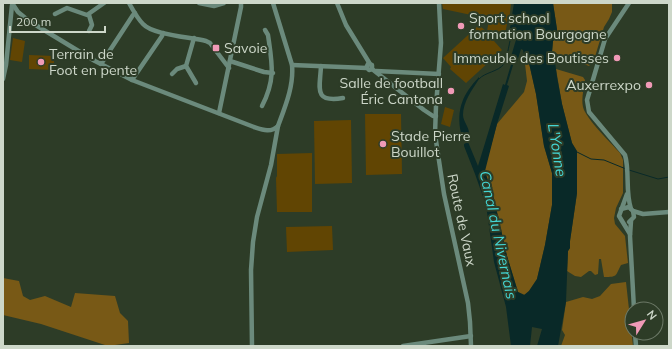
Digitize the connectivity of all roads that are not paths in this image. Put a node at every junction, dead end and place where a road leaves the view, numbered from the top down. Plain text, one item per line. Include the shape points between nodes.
1 (104, 3) edge
2 (129, 3) edge
3 (199, 3) edge
4 (224, 3) edge
5 (241, 3) edge
6 (273, 3) edge
7 (337, 3) edge
8 (439, 3) edge
9 (629, 3) edge
10 (12, 4) edge
11 (135, 13) junction
12 (55, 14) dead end
13 (89, 15) junction
14 (265, 30) dead end
15 (89, 31) dead end
16 (163, 33) junction
17 (194, 38) junction
18 (231, 55) junction
19 (219, 57) junction
20 (230, 62) junction
21 (101, 64) junction
22 (292, 65) junction
23 (186, 66) junction
24 (321, 66) junction
25 (368, 66) junction
26 (229, 68) junction
27 (374, 70) junction
28 (273, 73) junction
29 (172, 74) dead end
30 (439, 74) junction
31 (3, 79) edge
32 (132, 80) junction
33 (196, 83) dead end
34 (343, 98) dead end
35 (262, 106) dead end
36 (219, 113) junction
37 (436, 116) junction
38 (278, 126) junction
39 (627, 192) junction
40 (621, 209) junction
41 (632, 210) junction
42 (669, 212) edge
43 (643, 214) junction
44 (633, 219) junction
45 (623, 222) junction
46 (630, 236) junction
47 (634, 301) edge
48 (471, 336) junction
49 (252, 346) edge
50 (403, 346) edge
51 (471, 346) edge

1 - 13 street
2 - 11 street
3 - 4 street via 214,6
5 - 18 street
6 - 22 street
7 - 25 street
8 - 30 street, Route de Vaux
9 - 39 street via 605,39 587,100 589,112 622,150 626,159
10 - 21 street via 29,21
10 - 31 street
11 - 16 street via 144,25
11 - 21 street
12 - 13 street via 67,8
13 - 15 street via 92,25
14 - 28 street via 268,35
16 - 17 street
16 - 32 street
17 - 19 street via 210,43
17 - 23 street
18 - 19 street
18 - 20 street
19 - 26 street
20 - 26 street
20 - 28 street
21 - 32 street
22 - 24 street
22 - 38 street via 292,84
23 - 29 street
23 - 33 street
24 - 25 street
24 - 34 street via 322,95 329,99
25 - 27 street via 369,70
26 - 36 street
27 - 30 street
27 - 37 street via 424,110
28 - 35 street
30 - 37 street, Route de Vaux
32 - 36 street
36 - 38 street via 260,129 272,130
37 - 48 street, Route de Vaux via 435,134 440,170 468,298
38 - 49 street via 253,242
39 - 40 street
39 - 41 street
40 - 41 street via 626,207
40 - 45 street via 619,216
41 - 43 street
41 - 44 street
42 - 43 street
43 - 44 street
44 - 45 street via 628,223
44 - 46 street
45 - 46 street
46 - 47 street
48 - 50 street
48 - 51 street, Route de Vaux

